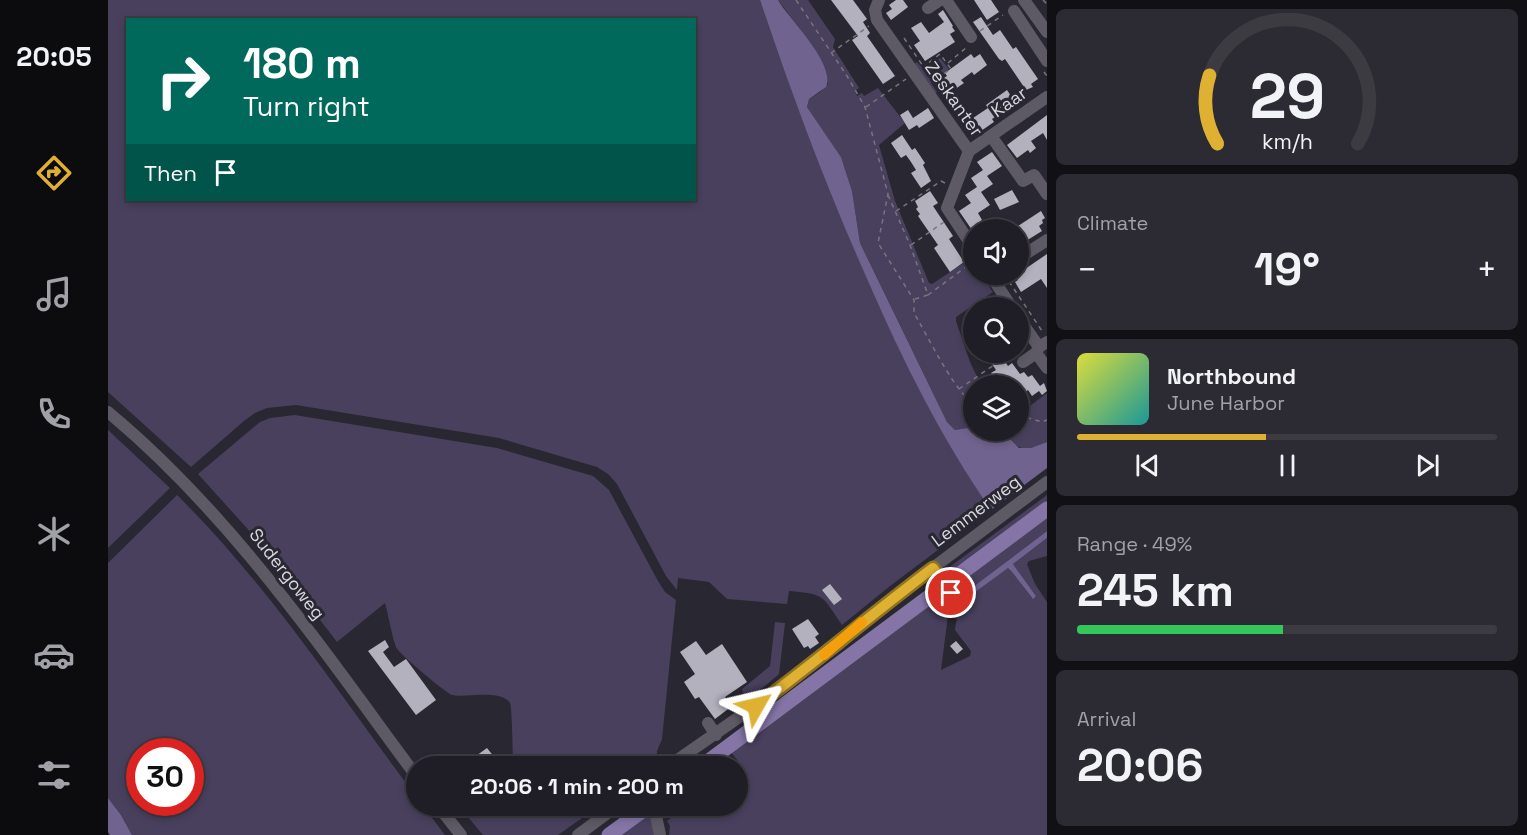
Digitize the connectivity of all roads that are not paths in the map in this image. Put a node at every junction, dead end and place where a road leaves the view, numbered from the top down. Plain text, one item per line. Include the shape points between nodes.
1 (940, 0) edge
2 (946, 0) edge
3 (1027, 1) edge
4 (877, 2) edge
5 (928, 8) dead end
6 (1009, 12) road end
7 (1047, 32) edge
8 (971, 37) road end
9 (1047, 61) edge
10 (1047, 97) edge
11 (992, 136) junction
12 (974, 148) junction
13 (1047, 194) edge
14 (963, 233) edge
15 (1047, 240) edge
16 (1029, 252) edge
17 (1041, 343) edge
18 (1029, 356) edge
19 (1047, 368) edge
20 (108, 412) edge
21 (1047, 482) edge
22 (1047, 509) edge
23 (933, 568) junction
24 (945, 585) junction
25 (955, 603) dead end
26 (708, 723) dead end
27 (716, 735) junction
28 (684, 756) edge
29 (715, 756) edge
30 (406, 762) edge
31 (446, 816) edge
32 (604, 816) edge
33 (635, 816) edge
34 (656, 816) edge
35 (456, 828) edge
36 (578, 835) edge
37 (609, 835) edge
38 (660, 835) edge

1 - 5 street
2 - 8 street
3 - 7 street
4 - 12 street, Zeskanter via 878,20
6 - 9 street
10 - 11 street, Kaar
11 - 12 street, Kaar
11 - 13 street, Kaar via 1023,181 1034,175
12 - 14 street, Zeskanter via 947,208
15 - 16 street
17 - 18 street
17 - 19 street
20 - 30 street, Sudergoweg via 183,481 234,535
21 - 23 street, Lemmerweg
22 - 24 main road
23 - 24 street
23 - 27 street, Lemmerweg
24 - 25 street
24 - 29 main road
26 - 27 street
27 - 28 street, Lemmerweg
31 - 35 street
32 - 36 street
33 - 37 main road
34 - 38 street

